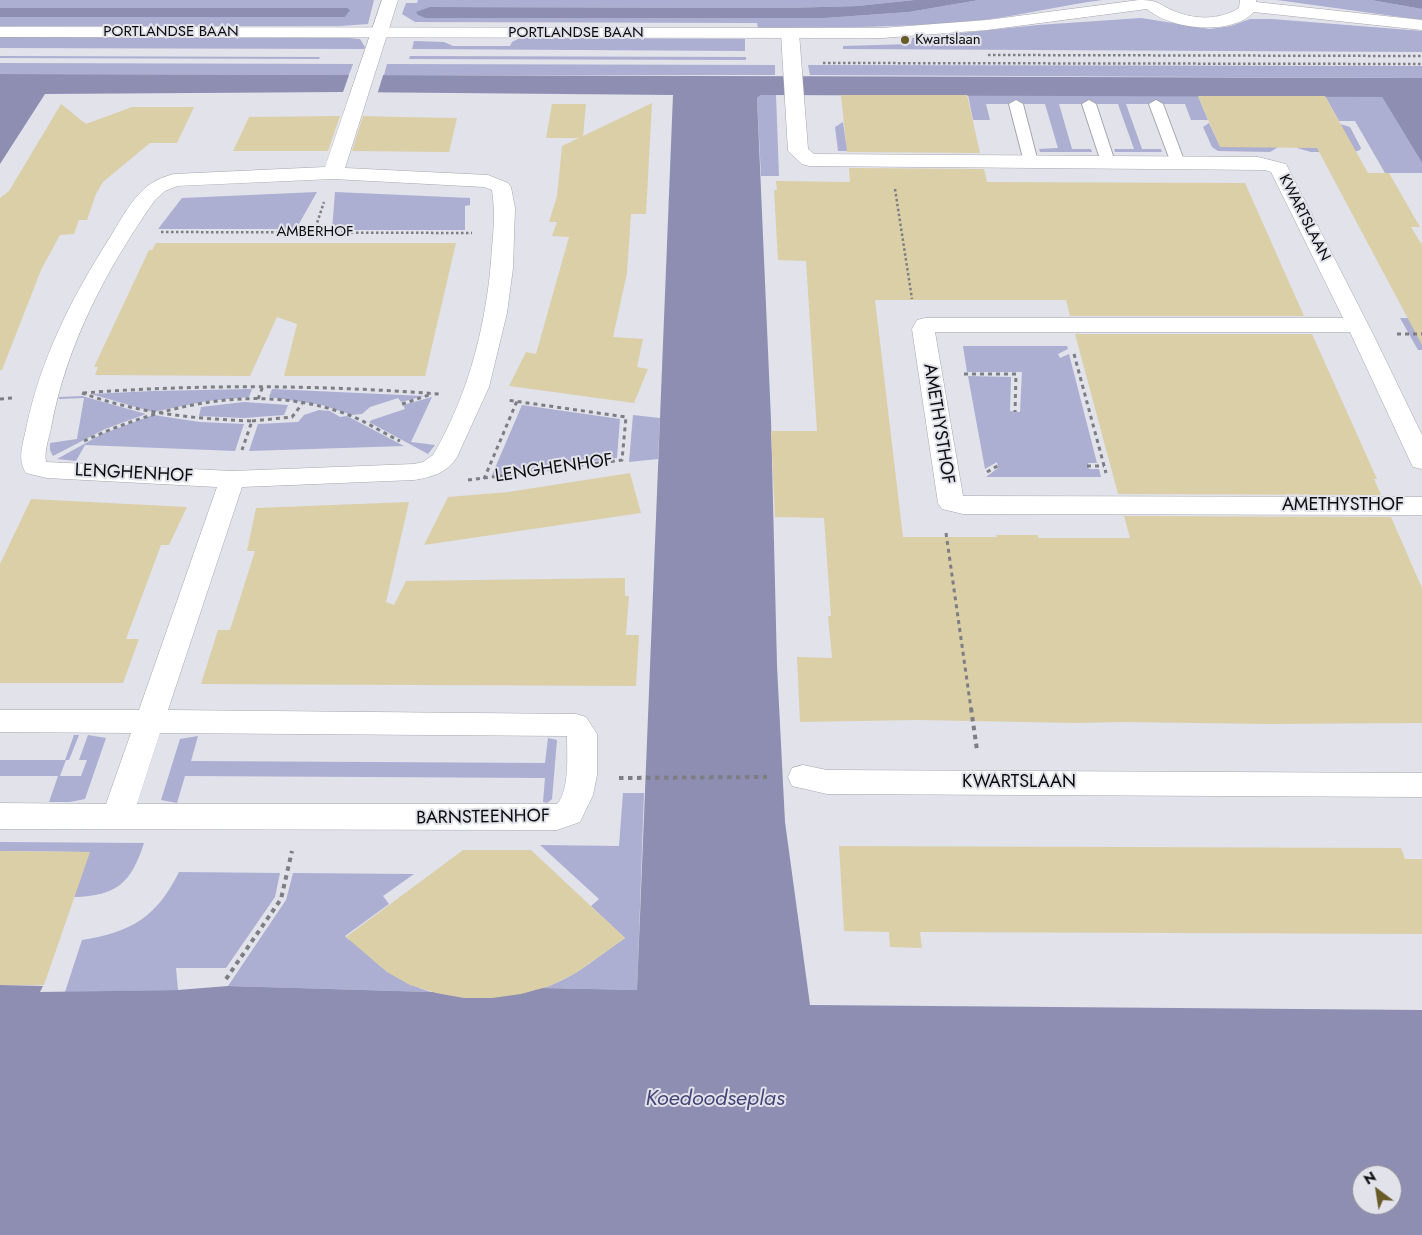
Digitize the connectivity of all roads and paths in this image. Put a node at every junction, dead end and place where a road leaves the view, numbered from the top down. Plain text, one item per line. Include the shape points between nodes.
1 (390, 0) edge
2 (1149, 2) edge
3 (1249, 3) edge
4 (1422, 26) edge
5 (0, 32) edge
6 (381, 32) junction
7 (790, 33) junction
8 (1016, 104) dead end
9 (1088, 104) dead end
10 (1156, 104) dead end
11 (891, 161) junction
12 (1031, 162) junction
13 (1108, 162) junction
14 (1178, 163) junction
15 (333, 173) junction
16 (125, 228) junction
17 (505, 229) junction
18 (1066, 324) junction
19 (1357, 325) junction
20 (923, 326) junction
21 (930, 374) junction
22 (263, 386) junction
23 (81, 393) junction
24 (435, 394) junction
25 (46, 395) junction
26 (473, 396) junction
27 (0, 399) edge
28 (258, 399) junction
29 (517, 401) junction
30 (302, 404) junction
31 (402, 404) dead end
32 (1015, 412) dead end
33 (152, 413) junction
34 (252, 421) junction
35 (1422, 461) edge
36 (438, 465) junction
37 (1086, 466) dead end
38 (1104, 466) junction
39 (35, 467) junction
40 (232, 479) junction
41 (484, 479) junction
42 (951, 504) junction
43 (1114, 506) junction
44 (1422, 506) edge
45 (0, 721) edge
46 (150, 722) junction
47 (803, 777) joint
48 (618, 778) dead end
49 (982, 783) junction
50 (1422, 785) edge
51 (0, 816) edge
52 (117, 817) junction
53 (299, 818) junction
54 (226, 979) dead end

1 - 6 street
2 - 3 street via 1174,17 1207,22 1237,18 1247,10
2 - 7 street, PORTLANDSE BAAN via 946,29
3 - 4 street
5 - 6 street, PORTLANDSE BAAN
6 - 7 street, PORTLANDSE BAAN
6 - 15 street
7 - 11 street, KWARTSLAAN via 798,151 813,161
8 - 12 lane
9 - 13 lane
10 - 14 lane
11 - 12 street, KWARTSLAAN
11 - 20 path via 915,315
12 - 13 street, KWARTSLAAN
13 - 14 street, KWARTSLAAN
14 - 19 street, KWARTSLAAN via 1258,163 1279,168
15 - 16 street via 168,181 148,196
15 - 17 street via 496,183 503,190
16 - 17 path, AMBERHOF via 134,232 478,233
16 - 25 street via 69,331
17 - 26 street via 496,313
18 - 19 street
18 - 20 street
18 - 38 path
19 - 35 street, KWARTSLAAN
20 - 21 street, AMETHYSTHOF
21 - 32 path via 1016,374
21 - 42 street, AMETHYSTHOF
22 - 23 path, LENGHENHOF
22 - 24 path, LENGHENHOF via 361,388
22 - 28 path
23 - 25 path, LENGHENHOF
23 - 33 path, LENGHENHOF
24 - 26 path, LENGHENHOF
24 - 31 path
25 - 27 path, LENGHENHOF
25 - 39 street via 32,458
26 - 29 path, LENGHENHOF
26 - 36 street via 446,457
28 - 30 path, LENGHENHOF
28 - 33 path, LENGHENHOF via 216,402
29 - 41 path, LENGHENHOF
29 - 41 path, LENGHENHOF via 626,417 622,460
30 - 34 path, LENGHENHOF via 292,417
30 - 36 path, LENGHENHOF via 351,416
33 - 34 path, LENGHENHOF via 207,420
33 - 39 path, LENGHENHOF via 104,431
34 - 40 path
36 - 40 street, LENGHENHOF via 414,472
36 - 41 path, LENGHENHOF via 450,482
37 - 38 path
38 - 43 path
39 - 40 street, LENGHENHOF
40 - 46 street
42 - 43 street, AMETHYSTHOF
42 - 49 path via 945,523
43 - 44 street, AMETHYSTHOF
45 - 46 street, BARNSTEENHOF
46 - 52 street
46 - 53 street, BARNSTEENHOF via 566,724 576,726 582,734 577,800 569,813 561,816
47 - 48 path
47 - 49 street, KWARTSLAAN via 827,782
49 - 50 street, KWARTSLAAN
51 - 52 street, BARNSTEENHOF
52 - 53 street, BARNSTEENHOF
53 - 54 path via 281,898

